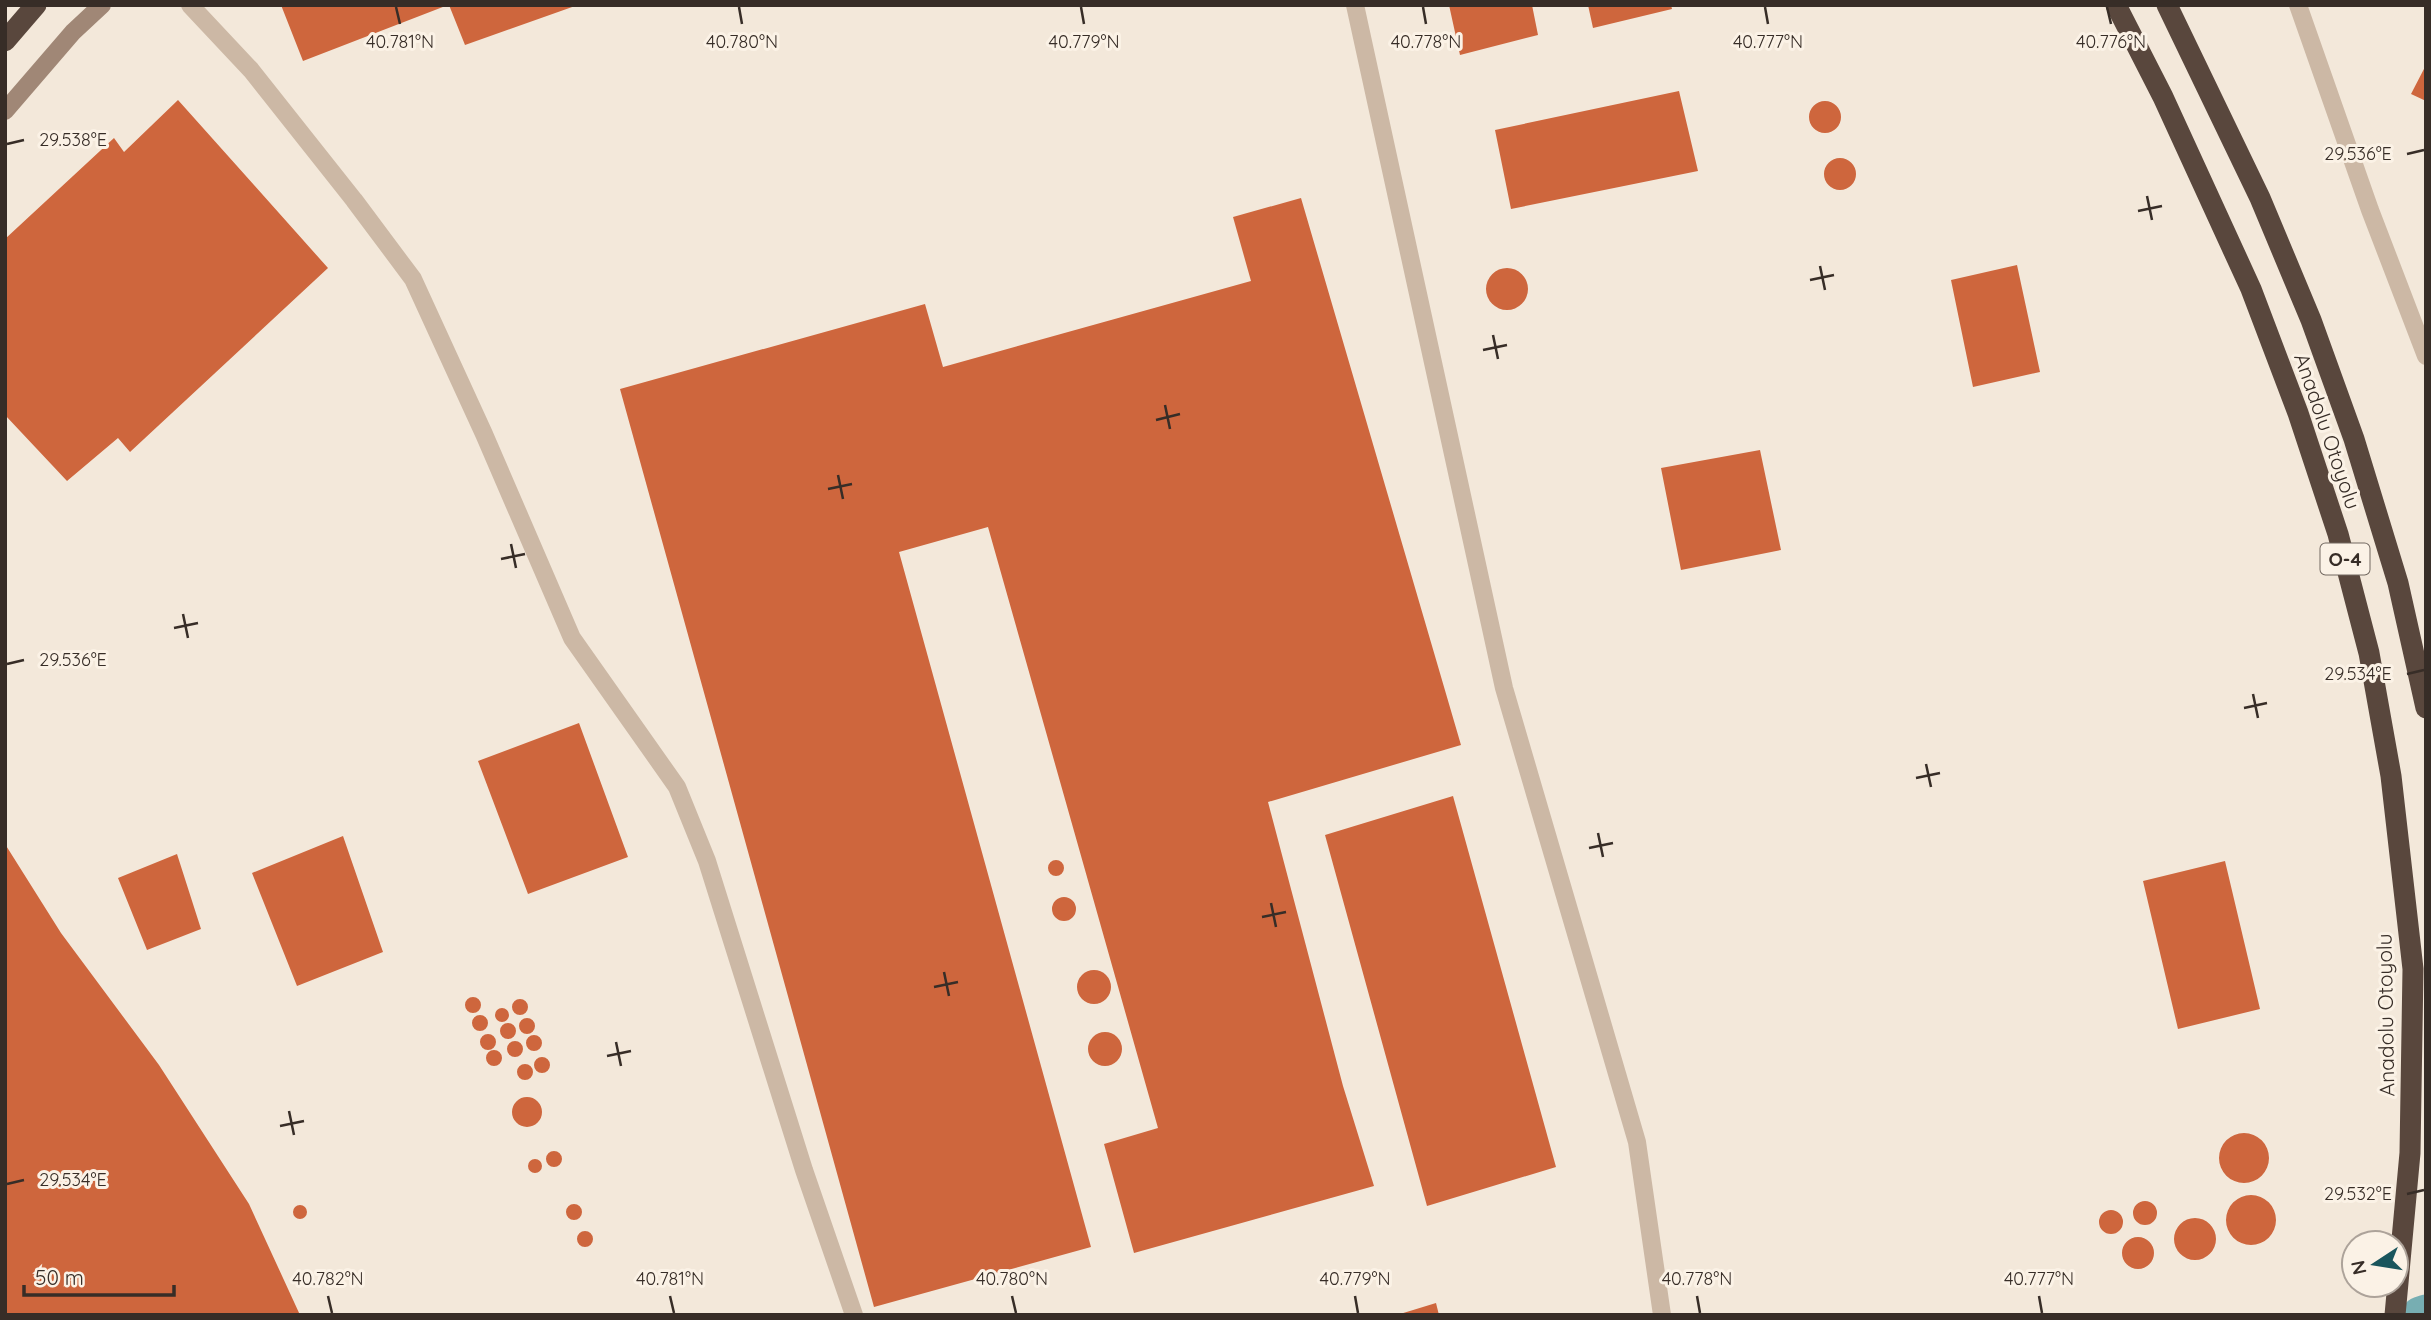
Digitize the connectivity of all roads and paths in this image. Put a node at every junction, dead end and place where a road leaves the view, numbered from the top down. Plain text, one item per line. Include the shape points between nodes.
1 (36, 5) edge
2 (102, 5) edge
3 (190, 5) edge
4 (1355, 5) edge
5 (2116, 5) edge
6 (2167, 5) edge
7 (2298, 5) edge
8 (5, 40) edge
9 (5, 111) edge
10 (2426, 356) edge
11 (2426, 708) edge
12 (855, 1315) edge
13 (1662, 1315) edge
14 (2395, 1315) edge

1 - 8 highway
2 - 9 street
3 - 12 street via 251,70 413,279 572,638 677,787 706,861
4 - 13 street via 1504,688 1637,1142
5 - 14 highway, Anadolu Otoyolu / O-4 via 2251,289 2338,534 2369,653 2391,776 2413,970 2410,1153
6 - 11 highway, Anadolu Otoyolu / O-4 via 2260,198 2311,320 2398,583
7 - 10 street

